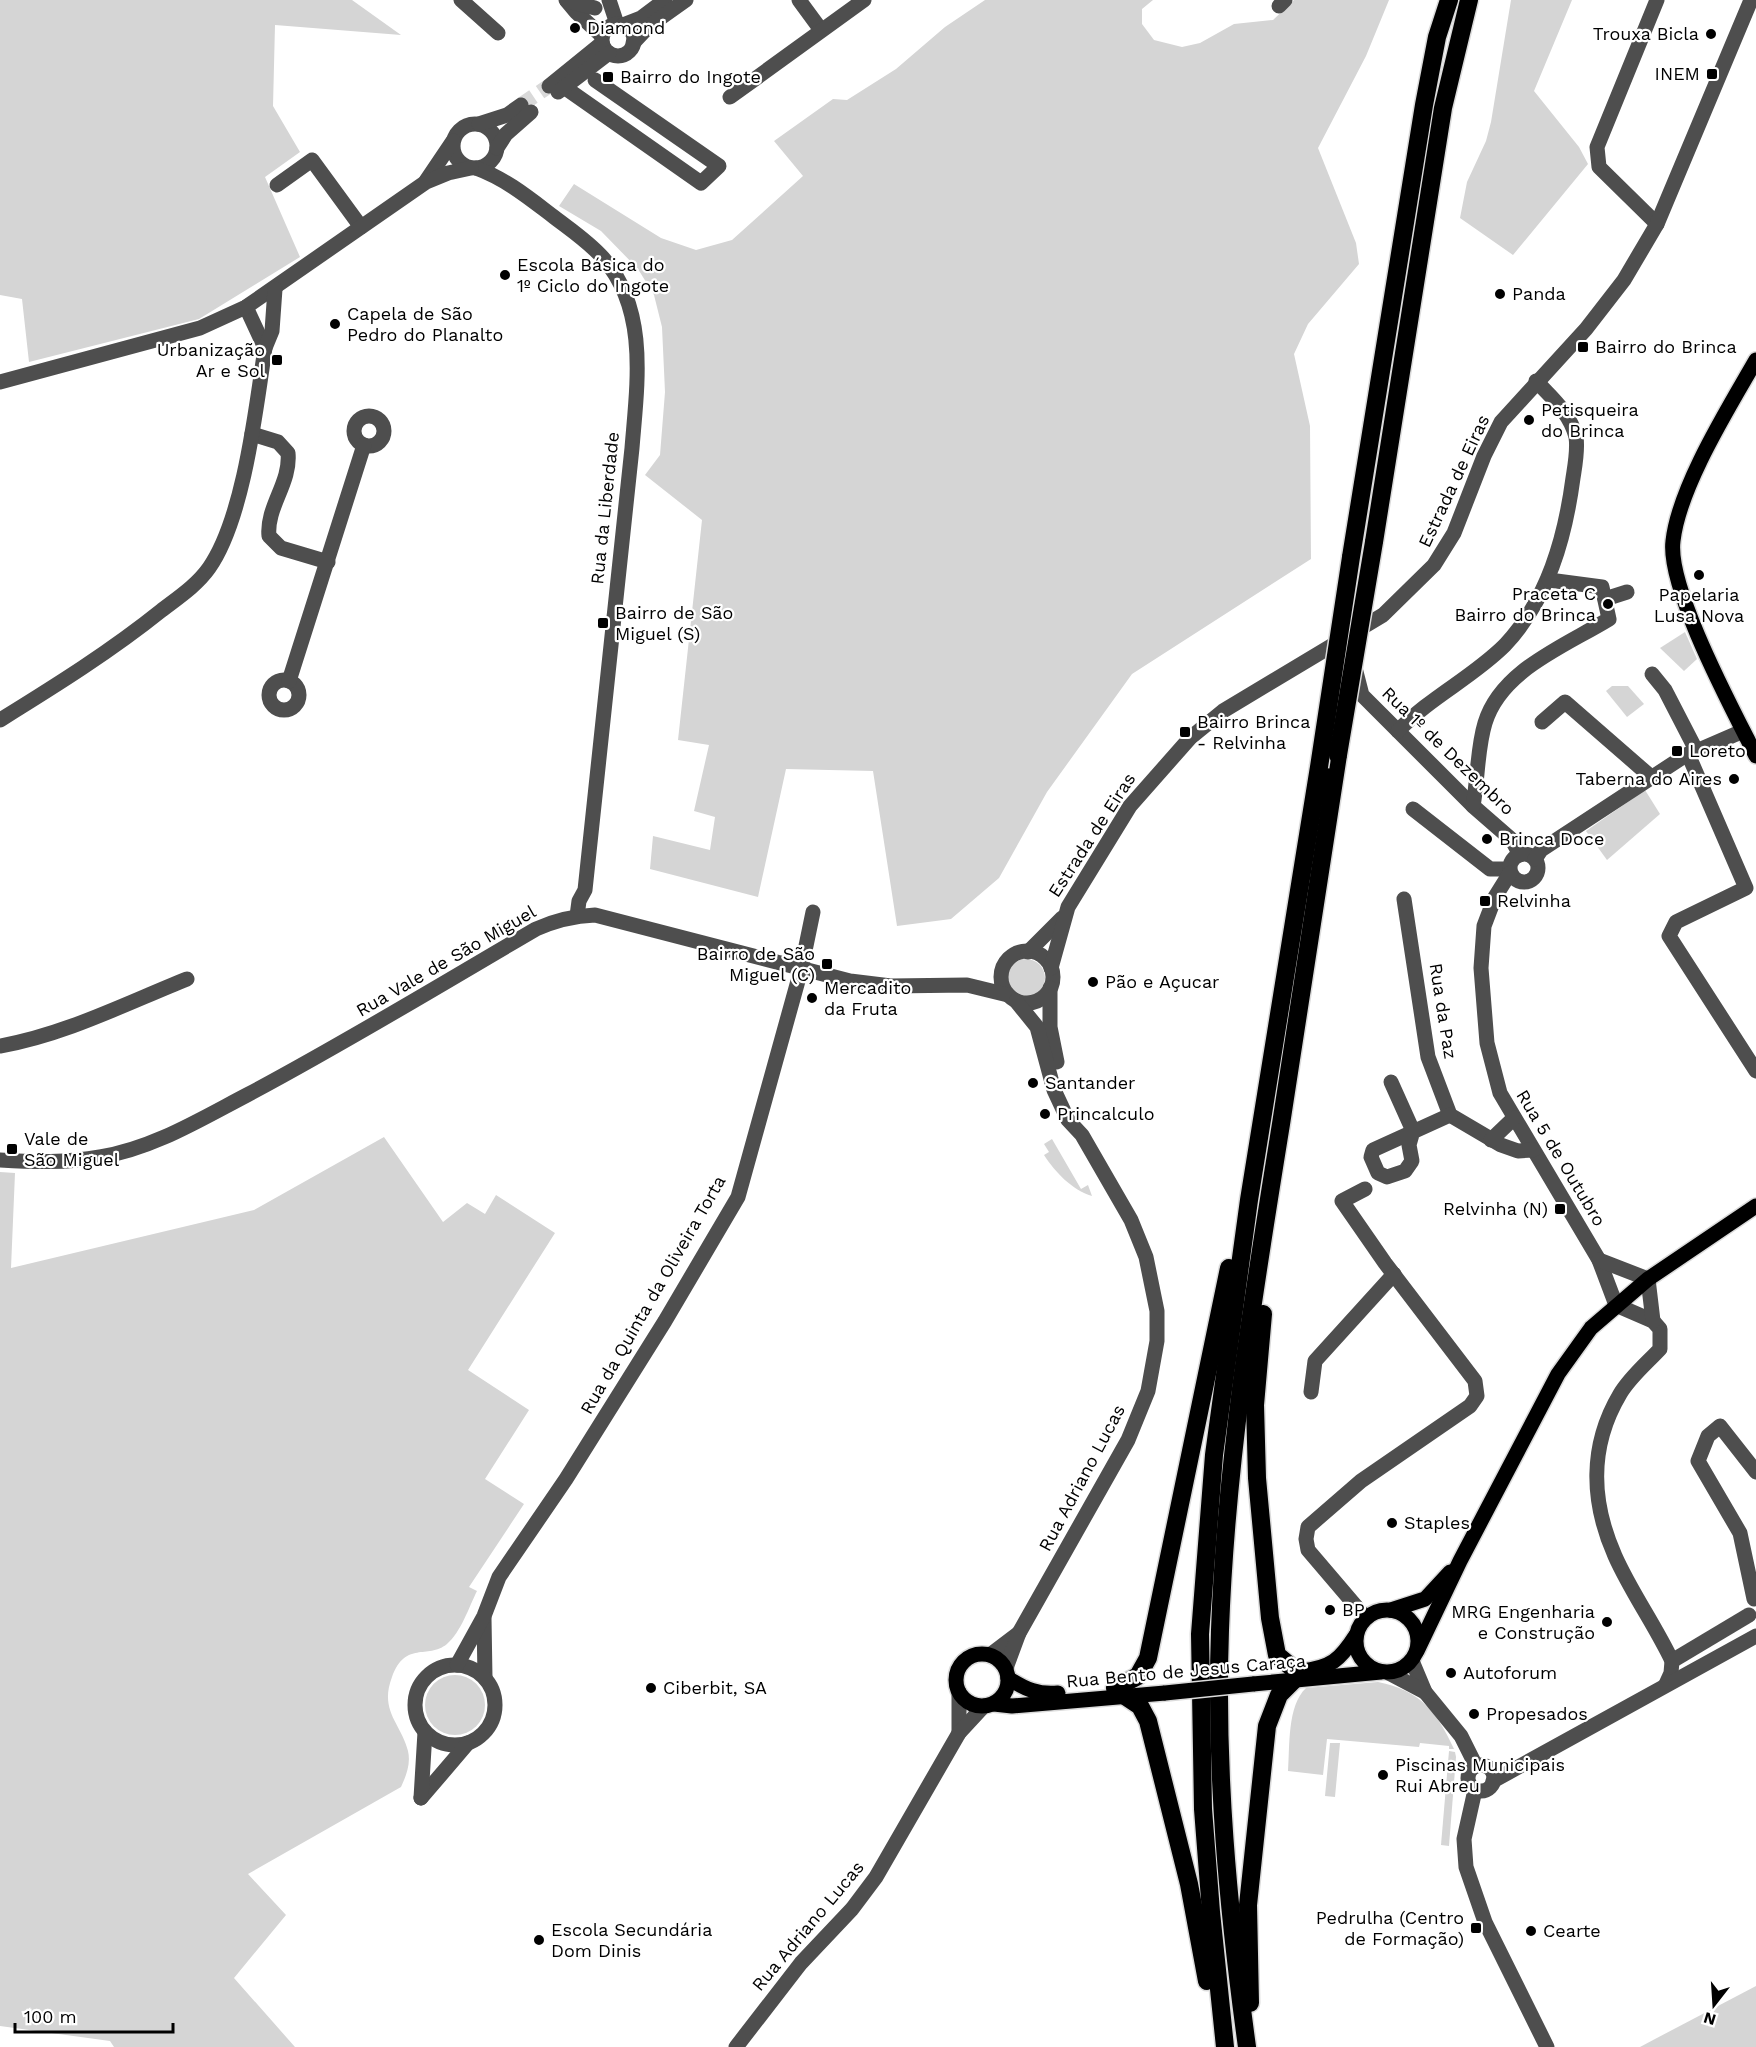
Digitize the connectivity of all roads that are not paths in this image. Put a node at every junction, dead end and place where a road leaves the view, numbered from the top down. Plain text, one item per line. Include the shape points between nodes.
1 (461, 0) edge
2 (609, 0) edge
3 (665, 0) edge
4 (686, 0) edge
5 (799, 0) edge
6 (864, 0) edge
7 (1449, 0) edge
8 (1469, 0) edge
9 (1657, 0) edge
10 (1751, 0) edge
11 (567, 1) edge
12 (596, 4) edge
13 (620, 24) junction
14 (821, 30) junction
15 (498, 33) dead end
16 (602, 40) junction
17 (633, 43) junction
18 (595, 80) dead end
19 (730, 97) dead end
20 (479, 124) junction
21 (453, 141) junction
22 (497, 151) junction
23 (474, 168) junction
24 (426, 182) junction
25 (508, 182) junction
26 (277, 185) dead end
27 (1657, 225) junction
28 (361, 227) junction
29 (275, 289) junction
30 (246, 307) junction
31 (265, 348) junction
32 (1756, 360) edge
33 (1536, 381) junction
34 (0, 382) edge
35 (252, 434) junction
36 (364, 445) dead end
37 (328, 562) junction
38 (1549, 579) junction
39 (1627, 592) dead end
40 (1605, 599) junction
41 (1348, 638) junction
42 (1652, 674) dead end
43 (289, 681) dead end
44 (0, 720) edge
45 (1542, 722) dead end
46 (1398, 731) junction
47 (1743, 731) junction
48 (1692, 752) junction
49 (1756, 756) edge
50 (1650, 776) junction
51 (1473, 806) junction
52 (1413, 809) dead end
53 (1520, 855) junction
54 (1535, 859) junction
55 (1510, 871) junction
56 (1525, 882) junction
57 (585, 890) junction
58 (1495, 897) junction
59 (1404, 899) dead end
60 (813, 912) dead end
61 (595, 915) junction
62 (577, 916) junction
63 (1064, 916) junction
64 (1028, 952) junction
65 (1004, 967) junction
66 (1051, 968) junction
67 (801, 969) junction
68 (187, 979) dead end
69 (967, 985) junction
70 (1050, 988) junction
71 (1012, 998) junction
72 (0, 1046) edge
73 (1756, 1071) edge
74 (1391, 1082) dead end
75 (1450, 1115) junction
76 (1514, 1118) junction
77 (1082, 1135) junction
78 (1491, 1140) junction
79 (1533, 1150) junction
80 (0, 1160) edge
81 (1365, 1189) dead end
82 (1249, 1200) junction
83 (1268, 1203) junction
84 (1756, 1206) edge
85 (1599, 1260) junction
86 (1394, 1274) junction
87 (1648, 1279) junction
88 (1616, 1305) junction
89 (1653, 1321) junction
90 (1311, 1392) dead end
91 (1756, 1472) edge
92 (1460, 1561) junction
93 (1755, 1599) edge
94 (1391, 1611) junction
95 (484, 1616) junction
96 (1365, 1618) junction
97 (1753, 1621) edge
98 (1018, 1633) junction
99 (1356, 1635) junction
100 (1756, 1636) edge
101 (990, 1655) junction
102 (1414, 1656) junction
103 (1672, 1661) junction
104 (457, 1665) junction
105 (1007, 1673) junction
106 (1385, 1673) junction
107 (1295, 1676) junction
108 (485, 1678) junction
109 (1666, 1684) junction
110 (959, 1692) junction
111 (1120, 1692) junction
112 (1425, 1692) junction
113 (989, 1705) junction
114 (424, 1732) junction
115 (959, 1733) junction
116 (468, 1743) junction
117 (1476, 1766) junction
118 (1493, 1781) junction
119 (1475, 1790) junction
120 (1225, 2042) edge
121 (736, 2047) edge
122 (1247, 2047) edge
123 (1547, 2047) edge

1 - 15 street
2 - 13 street
3 - 13 street via 641,18
4 - 17 street
5 - 14 street
6 - 14 street
7 - 82 highway, bridge via 1437,37 1424,105
8 - 83 highway, bridge via 1441,119
9 - 27 street via 1597,147 1599,167
10 - 27 street, Estrada de Eiras
11 - 12 street
11 - 16 street
12 - 16 street
13 - 16 street via 608,27
13 - 17 street via 630,30
14 - 19 street
16 - 17 street via 623,54
16 - 18 street via 557,88 701,183 718,166
20 - 21 street via 465,125
20 - 22 street via 493,132
20 - 22 street via 526,108
21 - 23 street via 458,161
21 - 24 street
22 - 23 street via 488,164
22 - 25 street
23 - 24 street
23 - 25 street, Rua da Liberdade
24 - 28 street
25 - 57 street, Rua da Liberdade via 587,241 604,259 617,276 634,327 637,387
26 - 28 street via 312,160
27 - 33 street, Estrada de Eiras via 1624,280 1586,329
28 - 29 street
29 - 30 street
29 - 31 street via 272,331
30 - 31 street
30 - 34 street via 200,328
31 - 35 street
32 - 47 main road via 1688,487 1672,542 1683,600
33 - 38 street via 1563,408 1576,437 1565,527
33 - 41 street, Estrada de Eiras via 1502,422 1484,456 1454,533 1434,565 1383,615
35 - 37 street via 278,442 288,453 288,472 270,519 269,536 281,548
35 - 44 street via 219,551 201,578 120,642
36 - 37 street
37 - 43 street
38 - 40 street via 1602,587
38 - 46 street via 1504,645 1417,710
39 - 40 street
40 - 51 street via 1609,619 1532,666 1495,699 1484,724
41 - 46 street, Rua 1º de Dezembro via 1362,695
41 - 63 street, Estrada de Eiras via 1206,724 1156,773 1130,806
42 - 48 street via 1665,690
45 - 50 street via 1564,702
46 - 51 street, Rua 1º de Dezembro
47 - 48 street
47 - 49 main road
48 - 50 street
48 - 73 street via 1746,888 1676,922 1669,936
50 - 54 street via 1542,850
51 - 53 street, Rua 1º de Dezembro via 1512,840
52 - 55 street via 1490,869
53 - 54 street
53 - 55 street via 1512,860
54 - 56 street via 1537,874
55 - 56 street via 1514,879
55 - 58 street, Rua 5 de Outubro
56 - 58 street
57 - 61 street, Rua da Liberdade
57 - 62 street, Rua da Liberdade
58 - 76 street, Rua 5 de Outubro via 1484,926 1481,968 1487,1043 1500,1094
59 - 75 street, Rua da Paz via 1428,1057
60 - 67 street, Rua da Quinta da Oliveira Torta
61 - 62 street, Rua Vale de São Miguel
61 - 67 street, Rua Vale de São Miguel
62 - 80 street, Rua Vale de São Miguel via 536,929 328,1051 152,1142 102,1157 47,1162
63 - 64 street, Estrada de Eiras
63 - 66 street, Estrada de Eiras
64 - 65 street via 1014,955
64 - 66 street via 1042,957
65 - 69 street, Rua Vale de São Miguel
65 - 71 street via 1002,981
66 - 70 street
67 - 69 street, Rua Vale de São Miguel via 891,986
67 - 95 street, Rua da Quinta da Oliveira Torta via 738,1197 591,1440 500,1577
68 - 72 street via 88,1019
69 - 71 street, Rua Vale de São Miguel
70 - 71 street via 1040,1000 1024,1003
70 - 77 street, Rua Adriano Lucas via 1053,1046
71 - 77 street, Rua Adriano Lucas via 1037,1028 1054,1090 1068,1120
74 - 75 street via 1413,1131
75 - 78 street
76 - 78 street
76 - 79 street, Rua 5 de Outubro
77 - 98 street, Rua Adriano Lucas via 1131,1220 1146,1257 1157,1311 1157,1341 1148,1391 1128,1440
78 - 79 street via 1518,1151
79 - 85 street, Rua 5 de Outubro
81 - 86 street via 1342,1201
82 - 111 highway via 1229,1267 1148,1658 1138,1676
82 - 120 highway via 1214,1455 1200,1634 1203,1809
83 - 107 highway via 1266,1285 1255,1405 1257,1478 1277,1655
83 - 122 highway via 1233,1454 1220,1630 1222,1811 1229,1913
84 - 87 main road
85 - 87 street
85 - 88 street, Rua 5 de Outubro
86 - 90 street via 1315,1361
86 - 96 street via 1475,1381 1477,1396 1470,1406 1361,1481 1308,1527 1308,1550
87 - 88 main road
87 - 89 street
88 - 89 street
88 - 92 main road via 1591,1329 1558,1374
89 - 103 street via 1660,1329 1660,1349 1621,1392 1600,1438 1598,1509 1616,1558
91 - 93 street via 1720,1426 1708,1436 1698,1461 1740,1533
92 - 94 main road via 1425,1599
92 - 102 main road
93 - 97 street
94 - 96 main road via 1382,1610
94 - 102 main road via 1410,1620 1418,1640
95 - 104 street, Rua da Quinta da Oliveira Torta
95 - 108 street, Rua da Quinta da Oliveira Torta
96 - 99 main road
97 - 103 street
98 - 101 street, Rua Adriano Lucas
98 - 105 street, Rua Adriano Lucas
99 - 106 main road via 1358,1655 1372,1669
99 - 107 main road, Rua Bento de Jesus Caraça via 1342,1656
100 - 109 street
101 - 105 main road
101 - 110 main road, Rua Adriano Lucas via 972,1656 960,1666 956,1682
102 - 106 main road via 1402,1669
102 - 112 street
103 - 109 street
104 - 108 street via 473,1669
104 - 114 street via 434,1670 418,1687 415,1710
105 - 111 main road, Rua Bento de Jesus Caraça via 1026,1689 1043,1694
105 - 113 main road, Rua Adriano Lucas via 1005,1693
106 - 107 main road, Rua Bento de Jesus Caraça
106 - 112 street
107 - 111 main road, Rua Bento de Jesus Caraça, bridge
107 - 122 highway via 1271,1710 1260,1785 1248,1905 1251,1993
108 - 116 street via 494,1692 494,1715 482,1736
109 - 118 street
110 - 113 main road via 969,1703
110 - 115 street, Rua Adriano Lucas
111 - 113 main road, Rua Bento de Jesus Caraça via 1012,1706
111 - 120 highway via 1140,1706 1148,1721 1189,1884 1208,1986
112 - 117 street via 1461,1737
113 - 115 street, Rua Adriano Lucas
114 - 116 street via 445,1744
114 - 116 street via 421,1798
115 - 121 street, Rua Adriano Lucas via 876,1877 852,1910 801,1963
117 - 118 street via 1489,1768
117 - 119 street via 1468,1775
118 - 119 street via 1486,1790
119 - 123 street via 1464,1839 1466,1867 1485,1922

